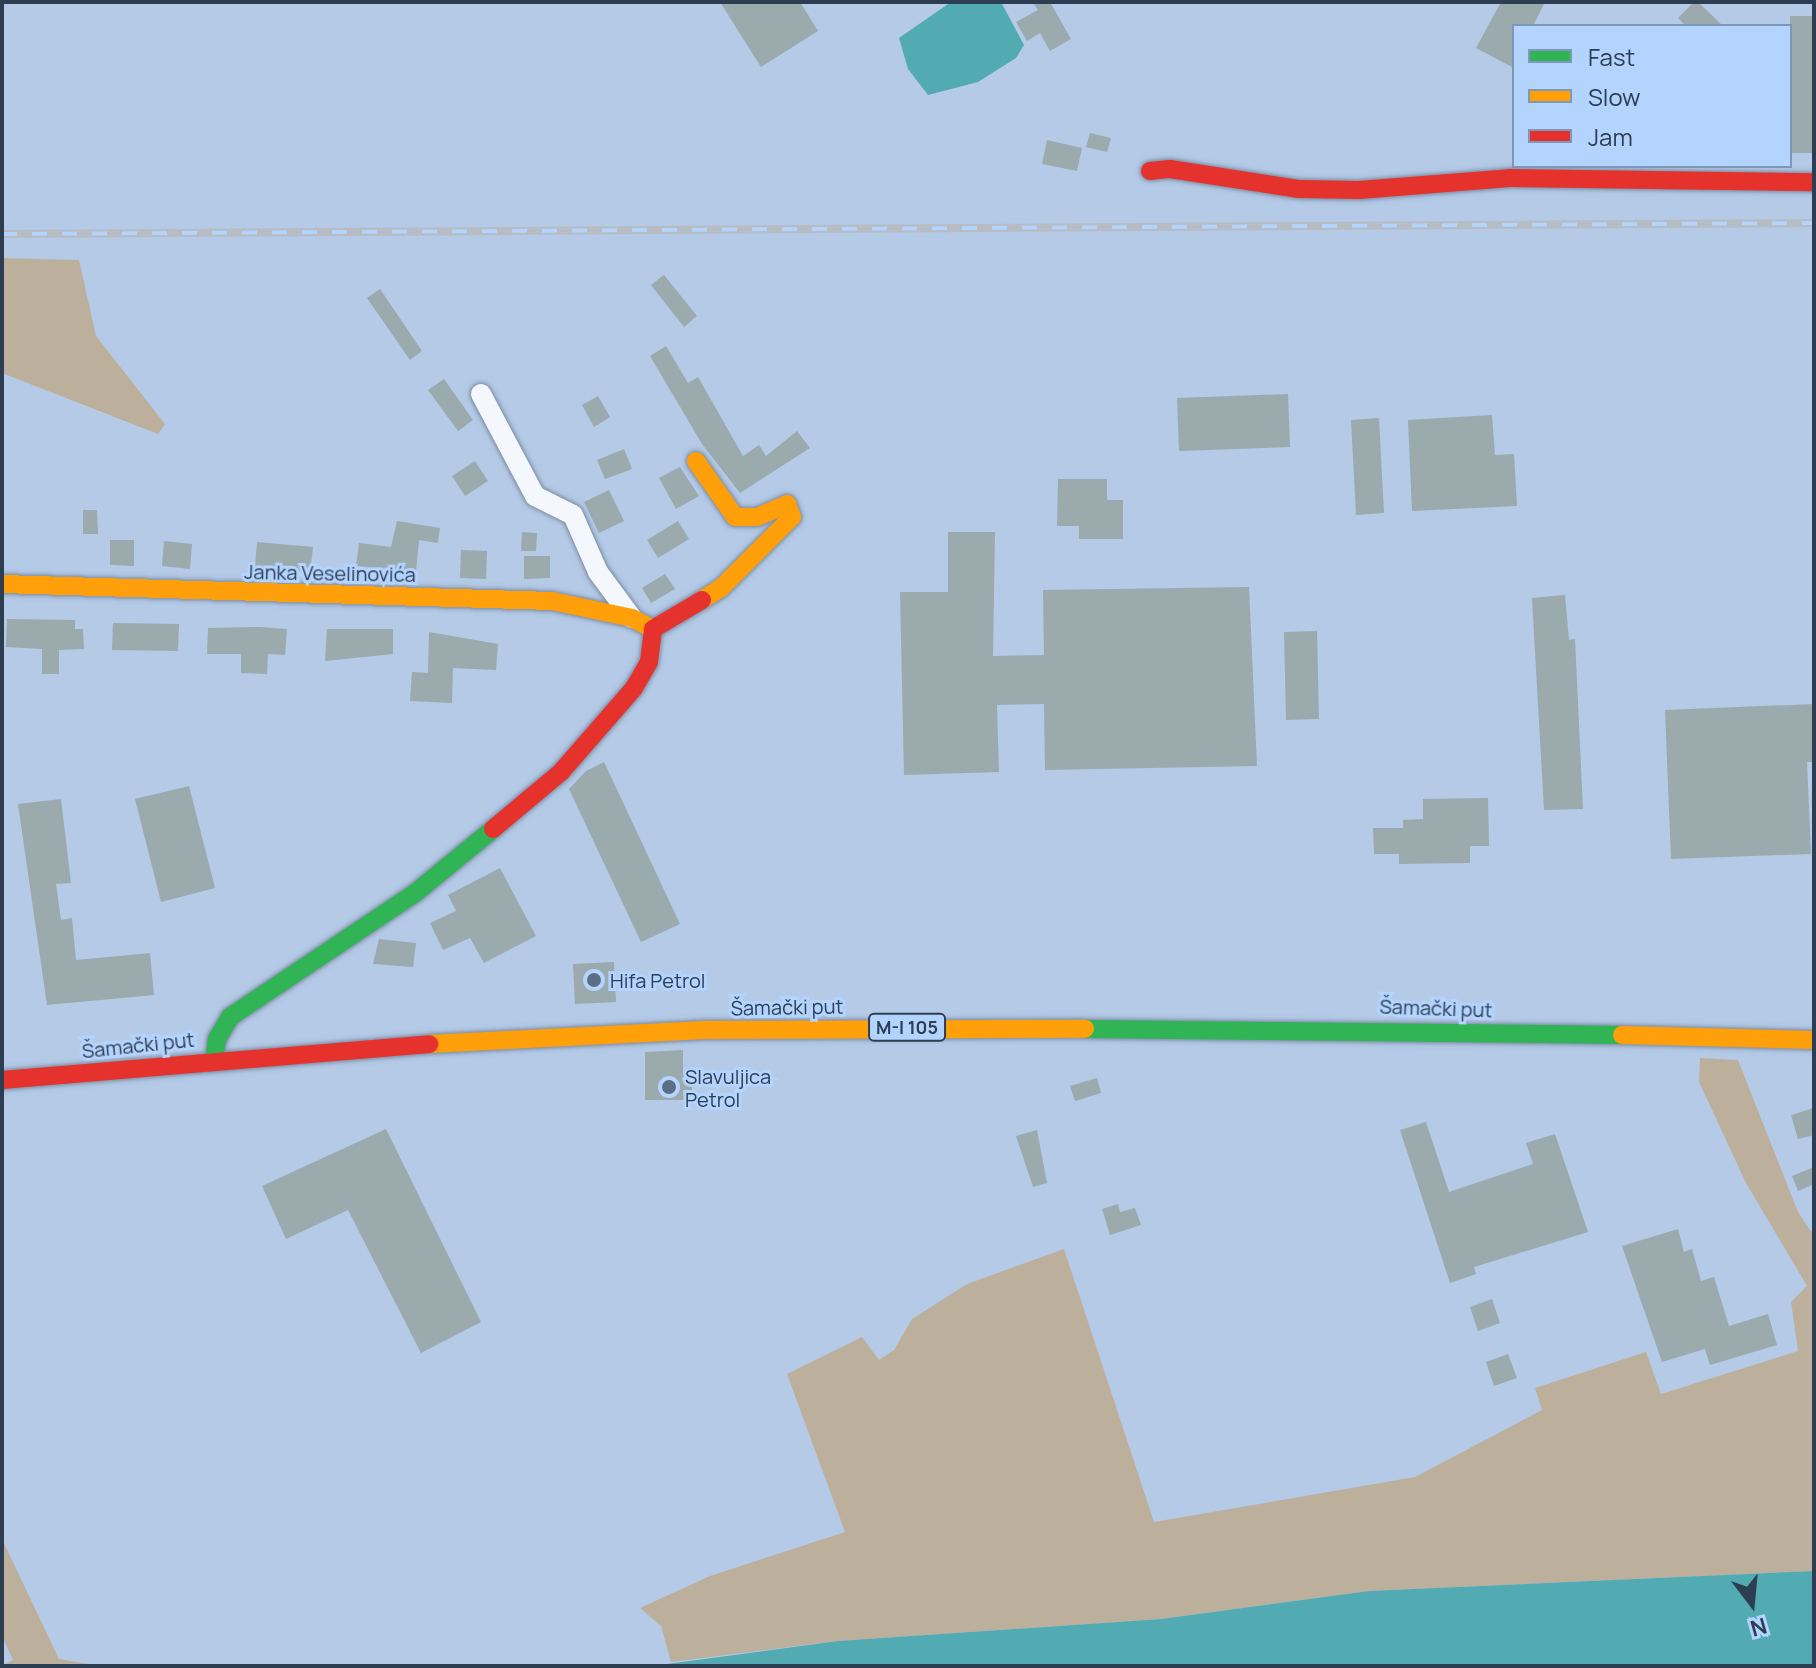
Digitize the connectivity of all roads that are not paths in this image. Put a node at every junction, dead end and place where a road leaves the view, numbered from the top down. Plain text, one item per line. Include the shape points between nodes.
1 (1150, 171) dead end
2 (1814, 182) edge
3 (481, 394) dead end
4 (696, 461) dead end
5 (2, 584) edge
6 (632, 618) junction
7 (653, 629) junction
8 (1814, 1040) edge
9 (214, 1060) junction
10 (2, 1080) edge

1 - 2 street via 1344,190 1510,178
3 - 6 street via 535,496 573,515 598,572
4 - 7 street via 735,517 757,517 787,504 792,517 721,588
5 - 6 street, Janka Veselinovića via 552,601
6 - 7 street, Janka Veselinovića
7 - 9 street via 649,662 634,688 561,772 414,894 230,1017 217,1039
8 - 9 street, Šamački put / M-I 105 via 1048,1025 710,1030
9 - 10 street, Šamački put / M-I 105

